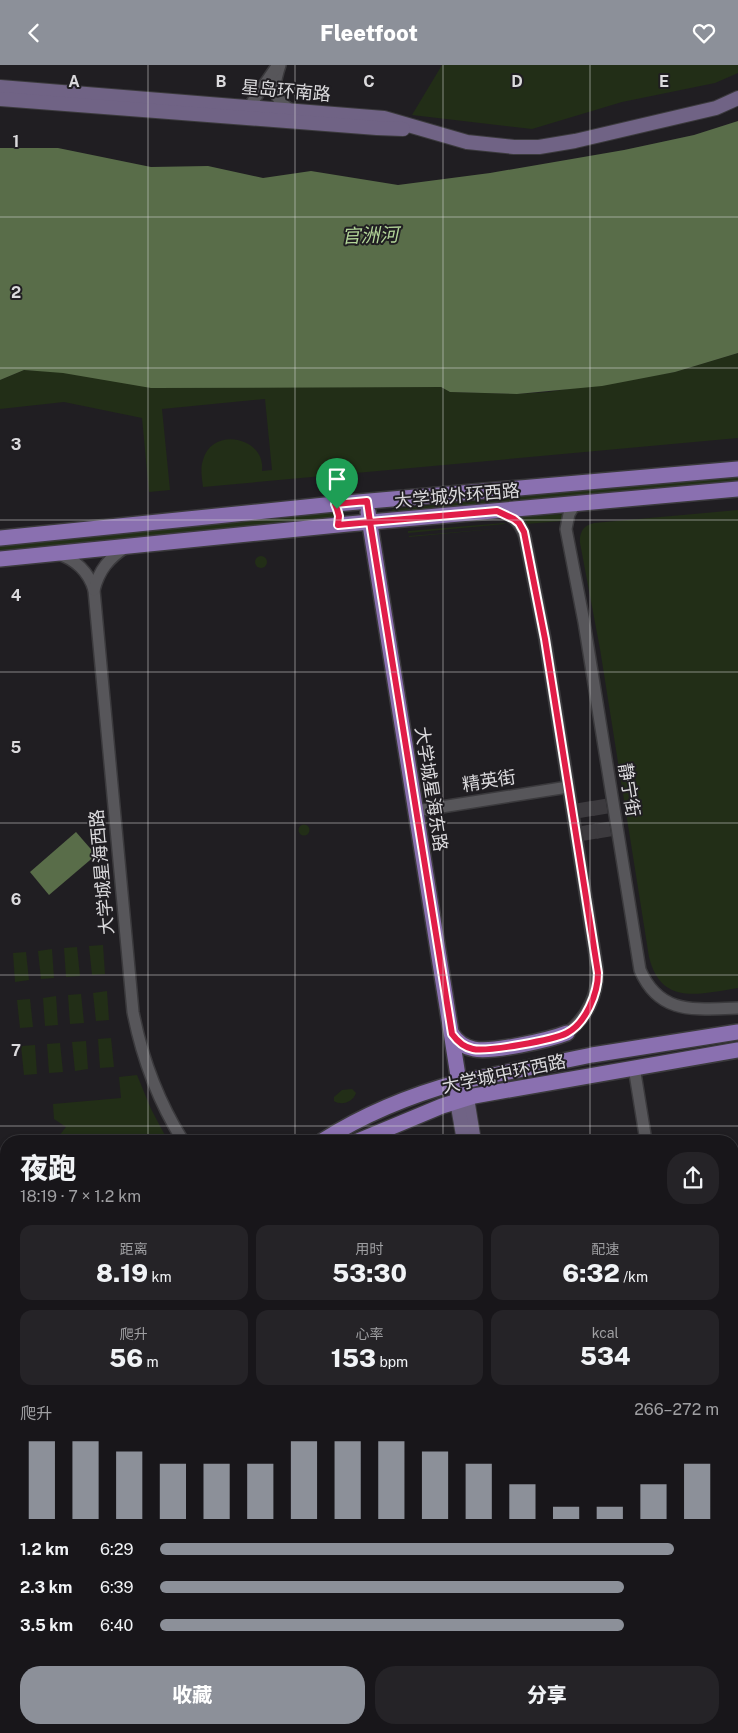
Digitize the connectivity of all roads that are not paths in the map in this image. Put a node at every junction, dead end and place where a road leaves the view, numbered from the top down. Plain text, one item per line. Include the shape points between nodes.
1 (279, 65) edge
2 (1, 89) edge
3 (738, 97) edge
4 (249, 107) junction
5 (292, 111) junction
6 (419, 129) junction
7 (738, 469) edge
8 (738, 489) edge
9 (367, 501) junction
10 (335, 504) junction
11 (575, 504) junction
12 (497, 511) junction
13 (370, 522) junction
14 (338, 525) junction
15 (0, 538) edge
16 (126, 547) junction
17 (58, 553) junction
18 (0, 559) edge
19 (94, 590) junction
20 (568, 787) junction
21 (416, 811) junction
22 (738, 1008) edge
23 (738, 1032) edge
24 (567, 1033) joint
25 (452, 1034) junction
26 (738, 1050) edge
27 (634, 1067) junction
28 (459, 1082) junction
29 (462, 1099) junction
30 (180, 1135) edge
31 (332, 1135) edge
32 (371, 1135) edge
33 (464, 1135) edge
34 (472, 1135) edge
35 (645, 1135) edge

1 - 4 street
1 - 5 street via 275,91 280,102
2 - 4 main road, 星岛环南路
2 - 6 main road, 星岛环南路 via 377,128
3 - 6 main road, 星岛环南路 via 716,108 539,147 483,145
4 - 5 main road, 星岛环南路
5 - 6 main road, 星岛环南路 via 384,118
7 - 9 main road, 大学城外环西路
8 - 11 main road, 大学城外环西路
9 - 10 main road, 大学城外环西路
9 - 13 main road, 大学城星海东路
10 - 14 main road
10 - 15 main road, 大学城外环西路
11 - 12 main road, 大学城外环西路
11 - 22 street, 静宁街 via 566,529 584,621 640,970 655,994 672,1005 688,1009
12 - 13 main road, 大学城外环西路
12 - 20 street via 514,519 524,532
13 - 14 main road, 大学城外环西路
13 - 21 main road, 大学城星海东路
14 - 16 main road, 大学城外环西路
16 - 17 main road, 大学城外环西路
16 - 19 street, 大学城星海西路 via 103,567
17 - 18 main road, 大学城外环西路
17 - 19 street, 大学城星海西路 via 85,571
19 - 30 street, 大学城星海西路 via 133,1012 151,1078
20 - 21 street, 精英街
20 - 24 street via 598,979 589,1009
21 - 25 main road, 大学城星海东路
23 - 28 main road, 大学城中环西路 via 631,1048
24 - 25 main road via 484,1050 464,1046
25 - 28 main road, 大学城星海东路
26 - 27 main road, 大学城中环西路
27 - 29 main road, 大学城中环西路
27 - 35 street
28 - 29 main road, 大学城星海东路
28 - 31 main road, 大学城中环西路 via 377,1112
29 - 32 main road, 大学城中环西路
29 - 33 main road, 大学城星海东路
29 - 34 main road, 大学城星海东路

